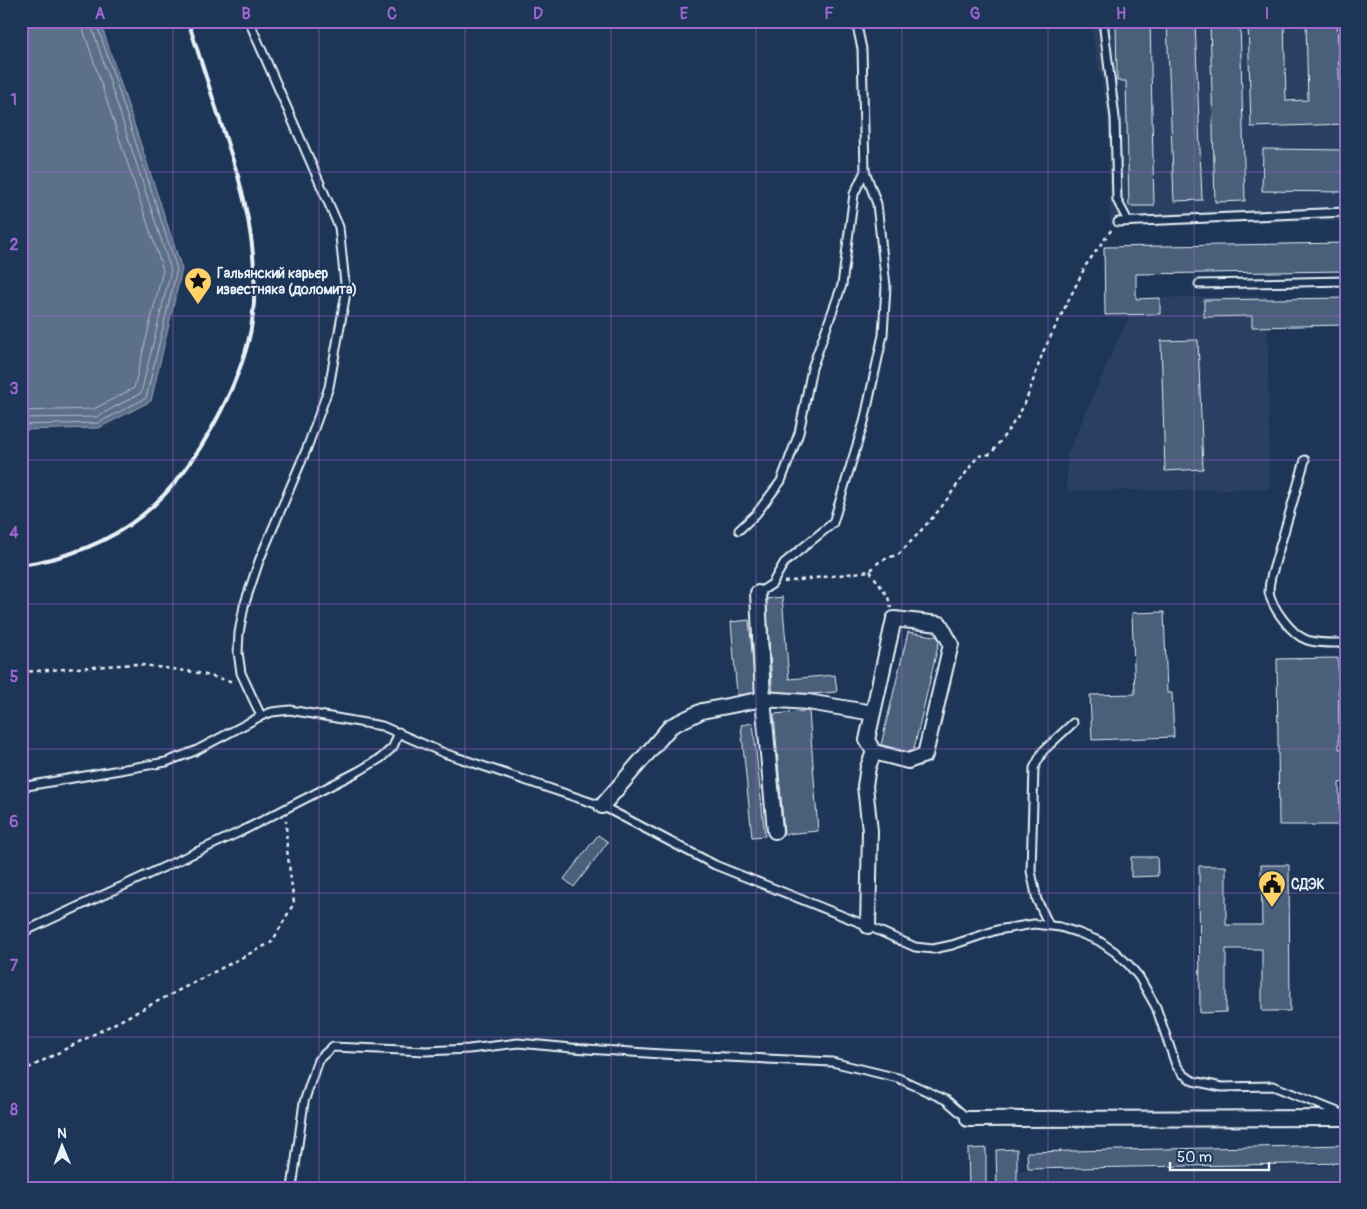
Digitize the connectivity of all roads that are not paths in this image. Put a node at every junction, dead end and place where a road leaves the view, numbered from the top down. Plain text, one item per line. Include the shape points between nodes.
1 (249, 21) edge
2 (856, 21) edge
3 (1103, 21) edge
4 (865, 171) junction
5 (1346, 212) edge
6 (1128, 221) junction
7 (1118, 222) road end
8 (1346, 282) edge
9 (1199, 284) dead end
10 (1305, 460) dead end
11 (740, 530) dead end
12 (758, 593) joint
13 (1346, 643) edge
14 (763, 699) junction
15 (873, 712) junction
16 (261, 716) junction
17 (1073, 723) dead end
18 (399, 732) junction
19 (874, 752) junction
20 (21, 787) edge
21 (602, 806) junction
22 (776, 832) dead end
23 (1049, 925) junction
24 (868, 926) junction
25 (21, 933) edge
26 (1346, 1117) edge
27 (968, 1119) joint
28 (292, 1188) edge

1 - 16 lane via 339,227 346,293 329,387 244,606 238,652 241,672
2 - 4 lane via 862,49
3 - 6 lane via 1115,118 1117,200
4 - 11 lane via 854,194 842,285 812,368 799,433 781,481
4 - 12 lane via 877,204 886,286 883,335 864,422 833,523 784,563 772,584
5 - 6 lane
6 - 7 lane
8 - 9 lane
10 - 13 lane via 1269,592 1277,611 1305,640
12 - 14 street
14 - 15 street
14 - 21 street via 702,711 671,726
14 - 22 street
15 - 19 street via 867,740
15 - 19 street via 894,619 940,624 951,644 925,755 908,761
16 - 18 lane via 290,710 360,721
16 - 20 lane via 195,751 166,762
17 - 23 lane via 1043,751 1034,768 1031,871 1037,900
18 - 21 lane via 453,756
18 - 25 lane via 393,747 381,758 286,810
19 - 24 street via 865,786 870,831
21 - 24 lane via 715,865
23 - 24 lane via 997,930 932,949 915,947
23 - 26 lane via 1098,941 1129,965 1156,1007 1176,1065 1193,1081 1222,1087 1274,1086
26 - 27 street
27 - 28 lane via 946,1100 898,1078 832,1062 518,1043 426,1051 332,1047 318,1060 304,1102

